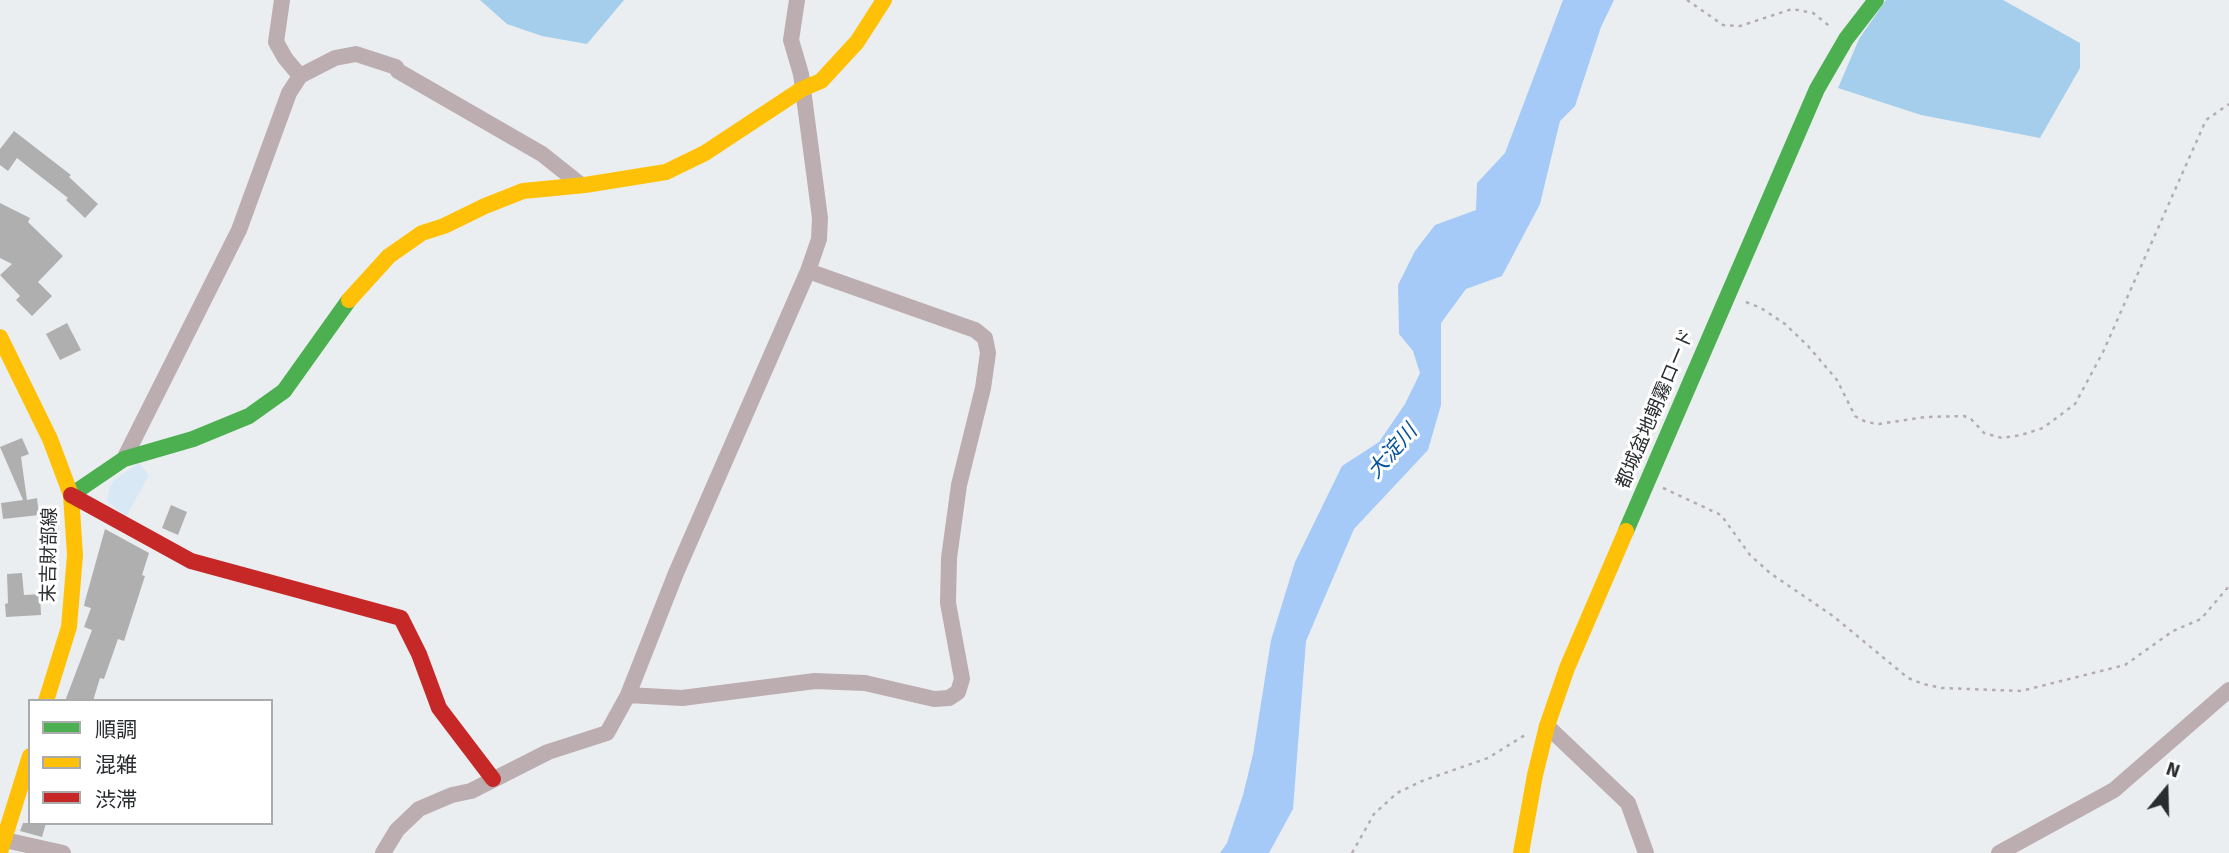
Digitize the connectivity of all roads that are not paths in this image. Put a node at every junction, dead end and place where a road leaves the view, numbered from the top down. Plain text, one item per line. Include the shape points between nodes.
1 (282, 0) edge
2 (797, 0) edge
3 (884, 0) edge
4 (1876, 0) edge
5 (300, 76) junction
6 (802, 89) junction
7 (581, 185) junction
8 (808, 271) junction
9 (0, 337) edge
10 (124, 459) junction
11 (71, 495) junction
12 (2229, 690) edge
13 (628, 695) junction
14 (47, 699) edge
15 (1548, 726) junction
16 (28, 762) edge
17 (493, 779) junction
18 (2, 846) edge
19 (63, 853) edge
20 (383, 853) edge
21 (1521, 853) edge
22 (1646, 853) edge
23 (1999, 853) edge

1 - 5 street via 276,42
2 - 6 street via 791,40
3 - 6 street via 858,42 821,81
4 - 15 street, 都城盆地朝霧ロード via 1846,39 1794,138 1567,668
5 - 7 street via 335,58 356,54 396,67 542,154
5 - 10 street via 289,93 239,230
6 - 7 street via 705,153 666,172
6 - 8 street via 820,218 819,239
7 - 10 street via 523,191 422,233 389,256 358,289 284,391 249,416 193,439
8 - 13 street
8 - 13 street via 975,330 985,338 988,353 983,388 959,485 948,558 948,603 962,679 958,692 934,699 865,683 815,681 682,698
9 - 11 street, 末吉財部線 via 50,439
10 - 11 street
11 - 14 street, 末吉財部線 via 75,555 69,627
11 - 17 street via 191,561 401,618 439,708
12 - 23 street via 2114,790
13 - 17 street via 607,733 548,752
15 - 21 street, 都城盆地朝霧ロード
15 - 22 street via 1628,803
16 - 18 street
17 - 20 street via 419,808
18 - 19 street

